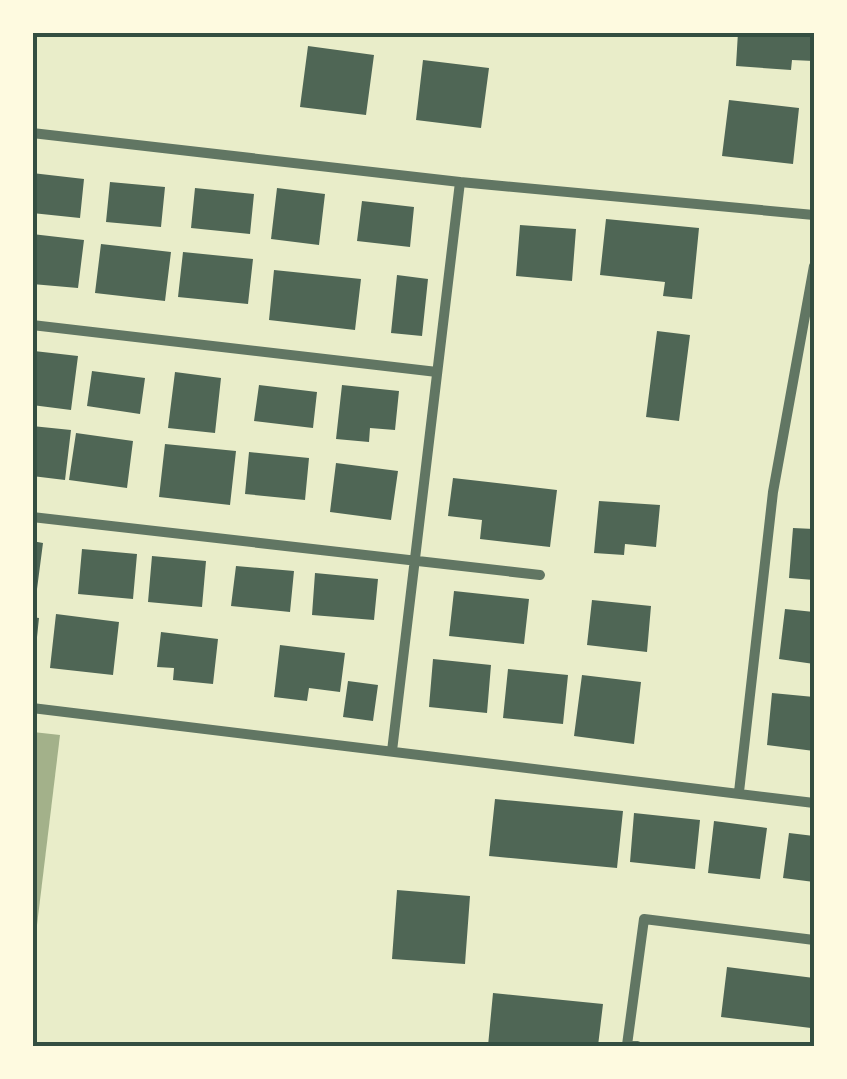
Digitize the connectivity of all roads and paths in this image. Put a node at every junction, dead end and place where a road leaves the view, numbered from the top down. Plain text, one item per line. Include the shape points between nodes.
1 (32, 133) edge
2 (460, 182) junction
3 (814, 215) edge
4 (814, 266) edge
5 (32, 325) edge
6 (437, 372) junction
7 (32, 517) edge
8 (414, 558) junction
9 (540, 575) dead end
10 (32, 708) edge
11 (392, 750) junction
12 (739, 792) junction
13 (814, 804) edge
14 (814, 940) edge
15 (638, 1046) edge

1 - 2 street
2 - 3 street
2 - 6 street
4 - 12 street via 774,492
5 - 6 street
6 - 8 street
7 - 8 street
8 - 9 street
8 - 11 street
10 - 11 street
11 - 12 street
12 - 13 street
14 - 15 street via 644,919 627,1045

